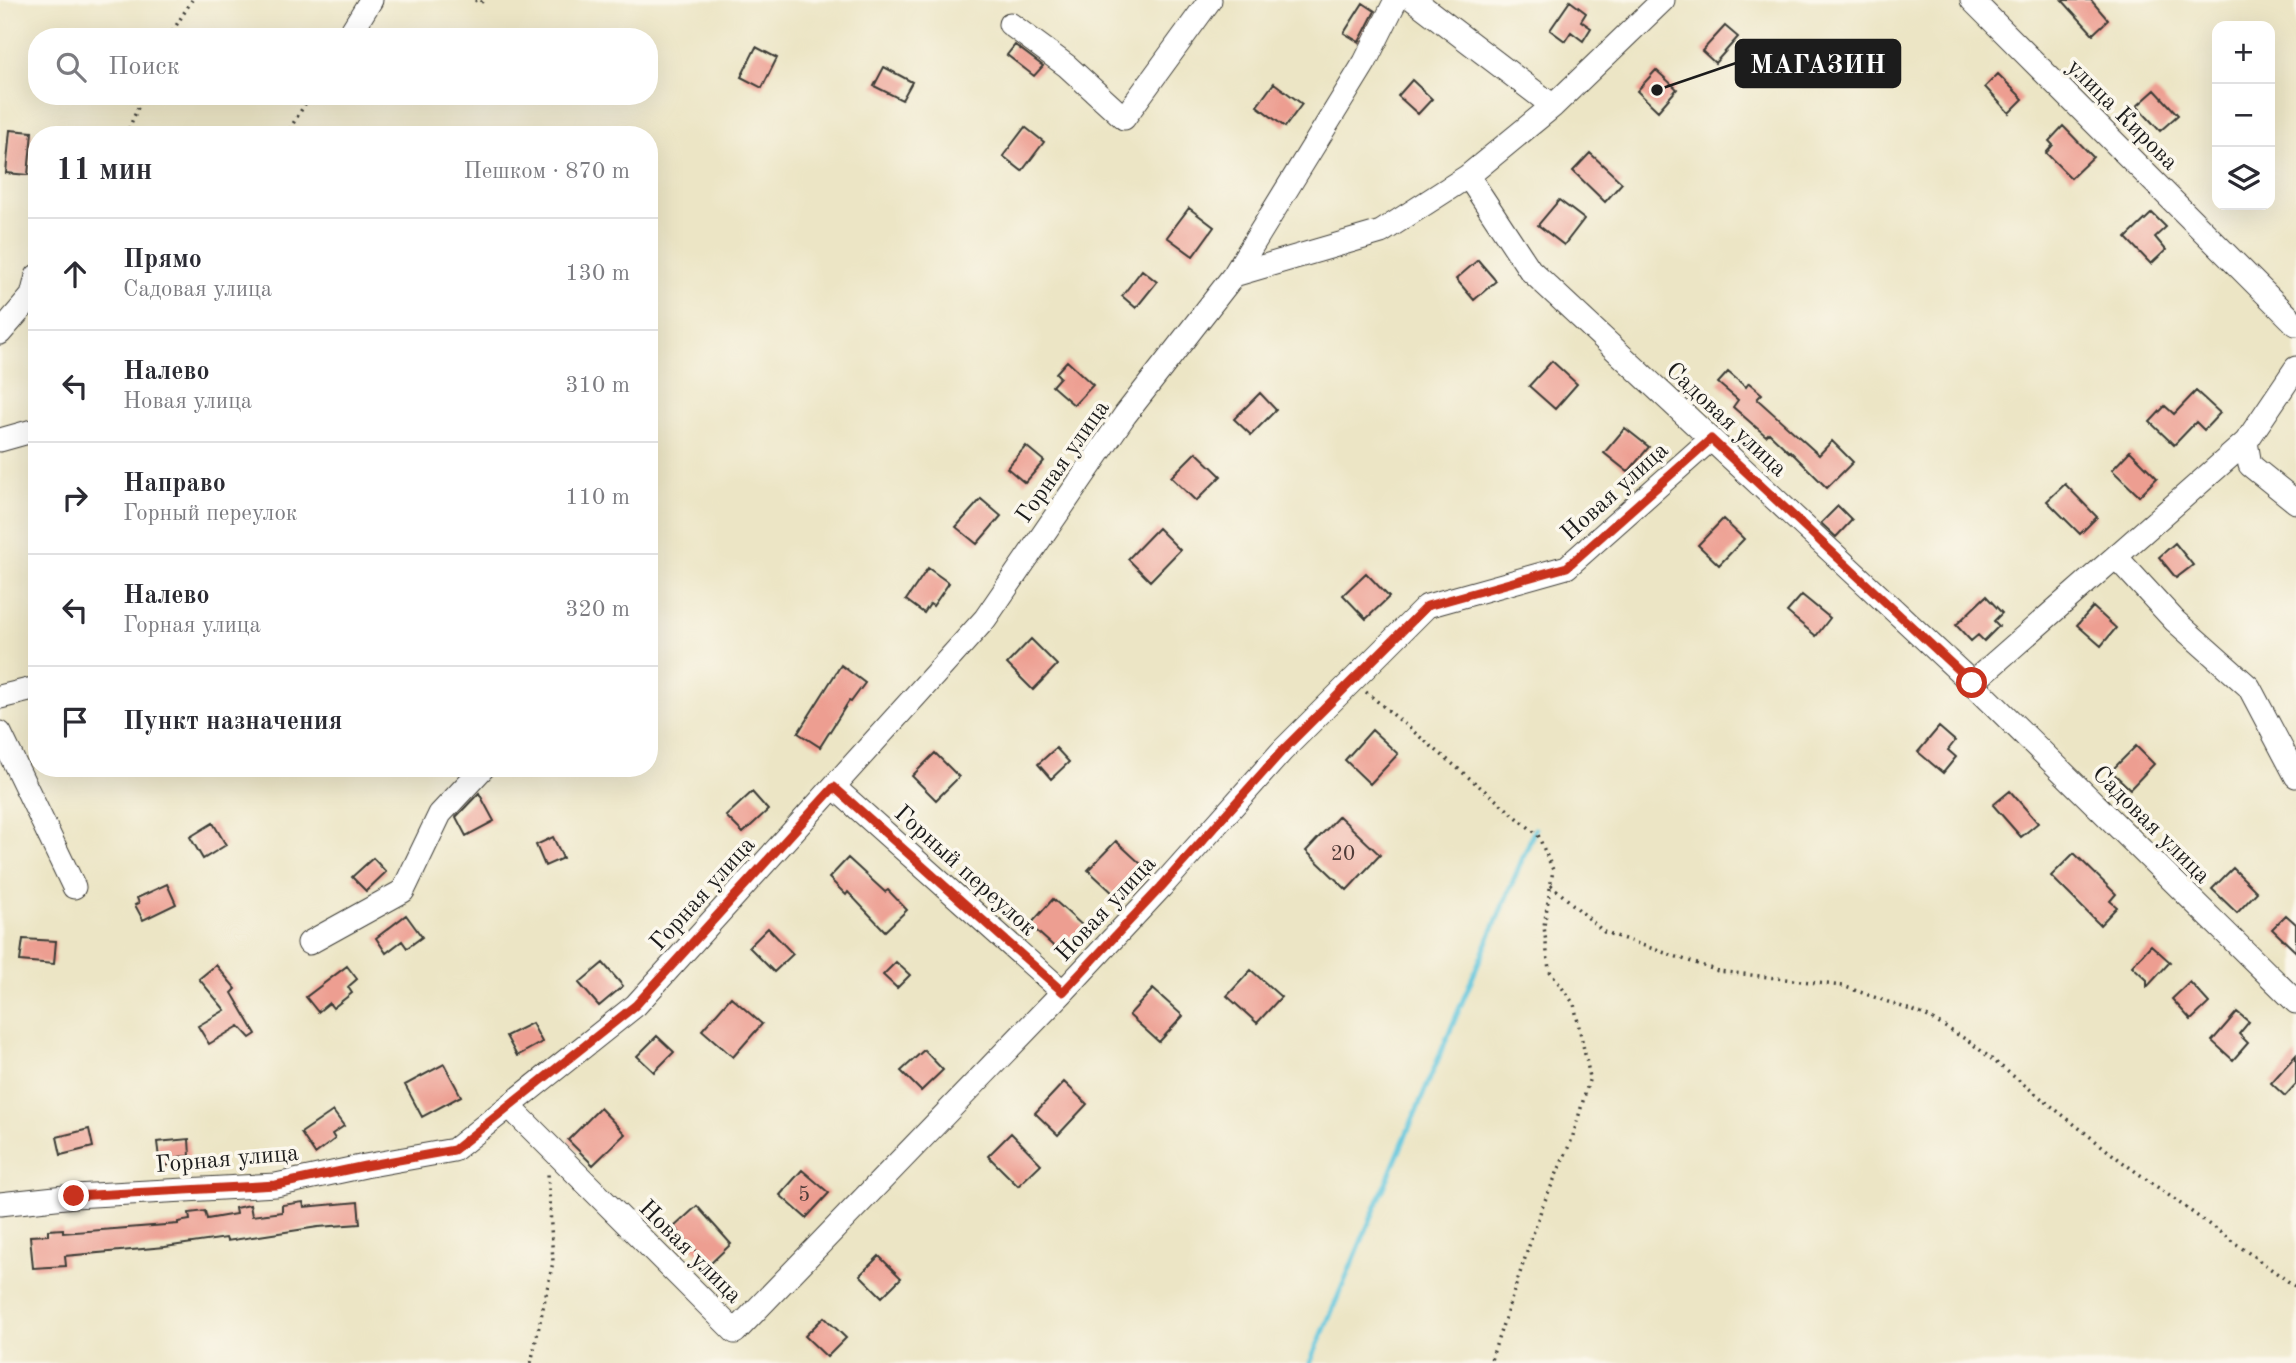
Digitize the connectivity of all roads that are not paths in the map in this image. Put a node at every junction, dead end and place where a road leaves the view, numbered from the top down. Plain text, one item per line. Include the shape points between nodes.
1 (371, 0) edge
2 (1210, 0) edge
3 (1396, 0) edge
4 (1413, 0) edge
5 (1663, 0) edge
6 (1972, 0) edge
7 (1010, 24) dead end
8 (354, 28) edge
9 (1553, 106) junction
10 (1468, 176) junction
11 (1234, 275) junction
12 (28, 301) edge
13 (2296, 324) edge
14 (0, 333) edge
15 (2296, 368) edge
16 (28, 432) edge
17 (1711, 439) junction
18 (0, 440) edge
19 (2248, 454) junction
20 (2296, 502) edge
21 (2116, 557) junction
22 (1972, 683) junction
23 (28, 690) edge
24 (0, 697) edge
25 (0, 733) edge
26 (2296, 776) edge
27 (474, 777) edge
28 (834, 787) junction
29 (74, 887) dead end
30 (309, 943) dead end
31 (1063, 992) junction
32 (2296, 1002) edge
33 (516, 1113) junction
34 (0, 1204) edge

1 - 8 street
2 - 7 street via 1124,118 1067,66
3 - 11 street, Горная улица via 1365,62
4 - 9 street
5 - 9 street
6 - 13 street, улица Кирова
9 - 10 street
10 - 11 street via 1381,232
10 - 17 street, Садовая улица via 1530,270
11 - 28 street, Горная улица via 1125,415 985,619
12 - 14 street
15 - 19 street
16 - 18 street
17 - 22 street, Садовая улица
17 - 31 street, Новая улица via 1567,567 1427,606 1282,751
19 - 20 street
19 - 21 street via 2224,462
21 - 22 street
21 - 26 street via 2175,621 2249,687
22 - 32 street, Садовая улица
23 - 24 street
25 - 29 street
27 - 30 street via 439,814 403,891
28 - 31 street, Горный переулок
28 - 33 street, Горная улица via 636,1005
31 - 33 street, Новая улица via 735,1332
33 - 34 street, Горная улица via 454,1150 276,1185

